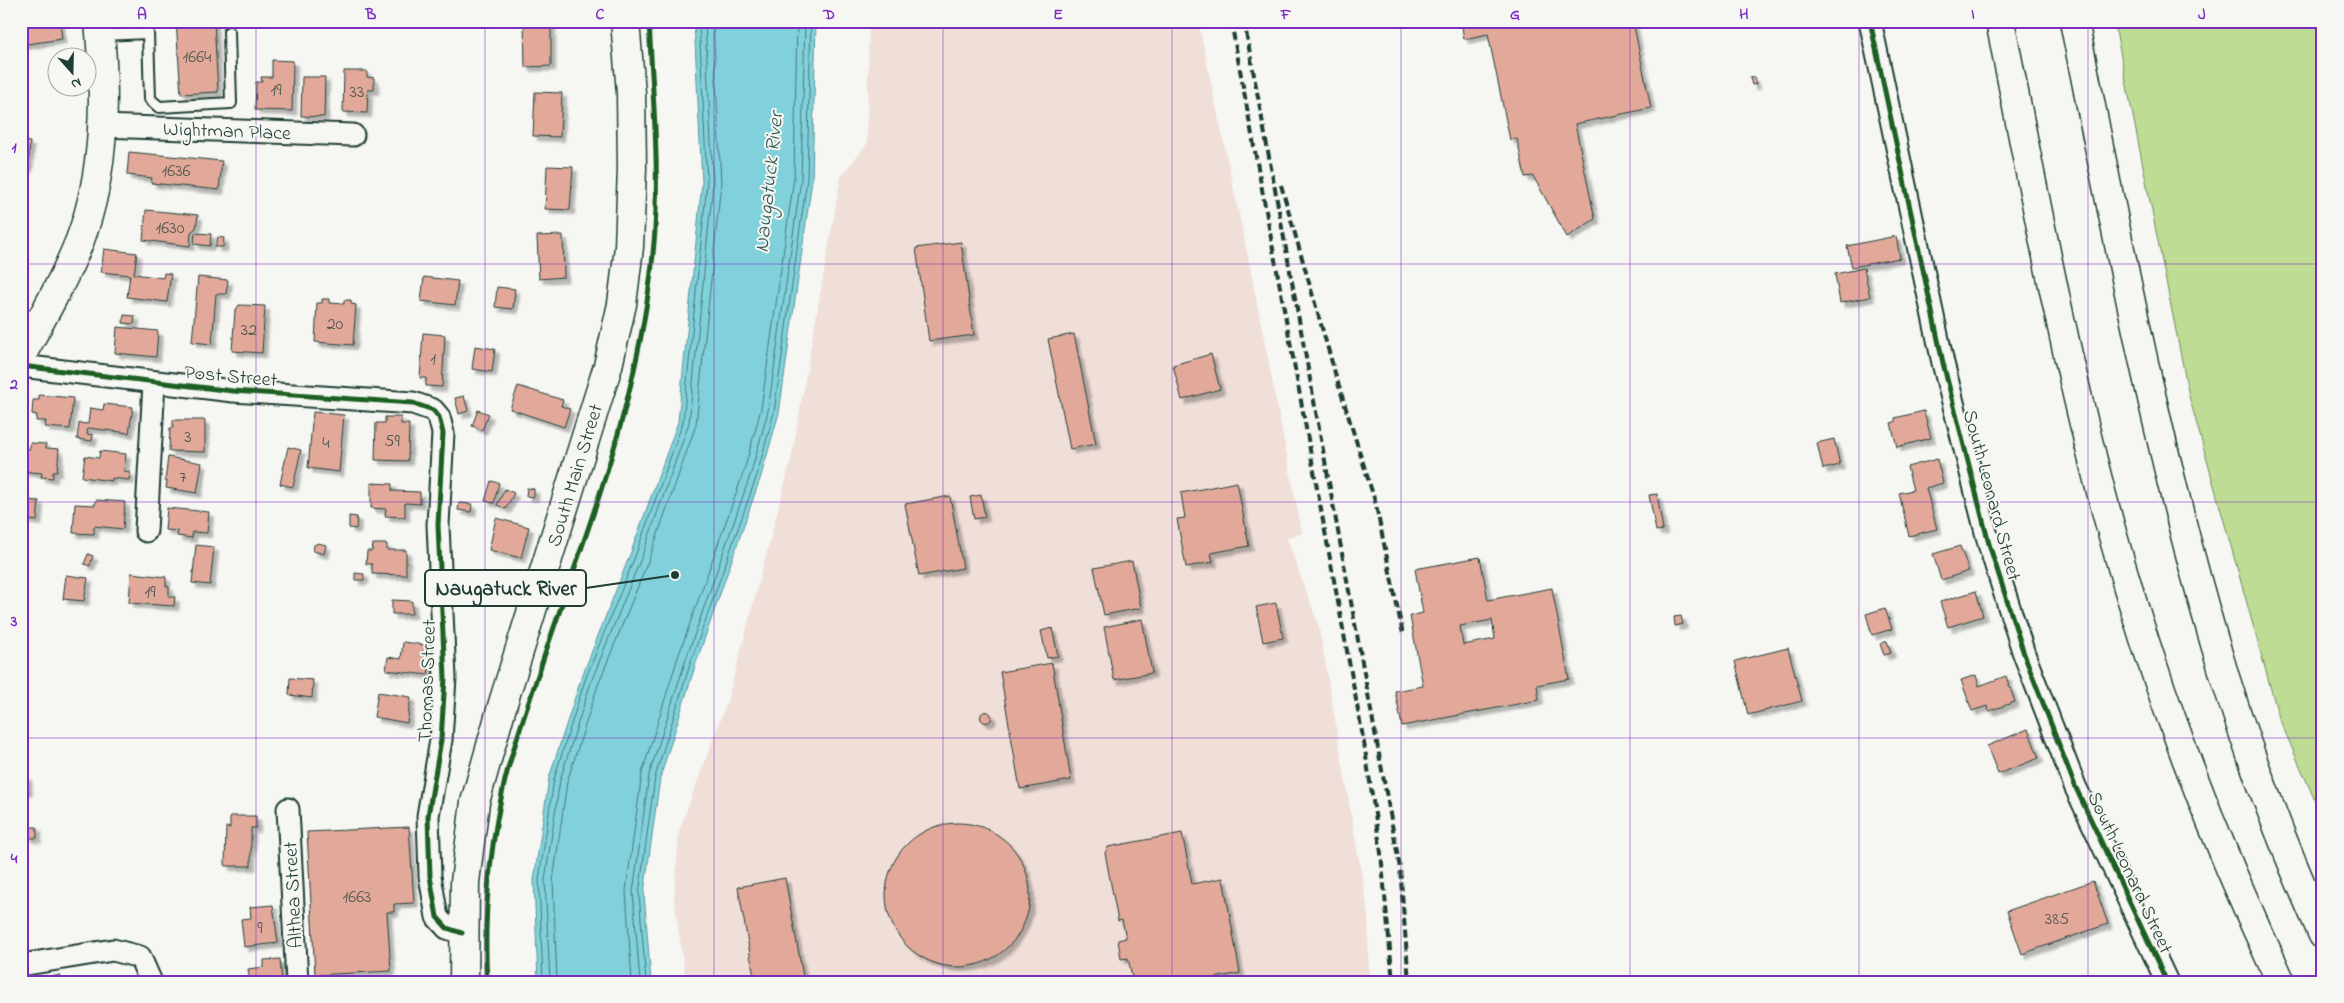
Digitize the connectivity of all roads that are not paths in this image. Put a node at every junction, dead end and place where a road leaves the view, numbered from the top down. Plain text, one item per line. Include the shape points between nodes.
1 (625, 21) edge
2 (1870, 21) edge
3 (2000, 21) edge
4 (2074, 21) edge
5 (100, 28) edge
6 (229, 32) dead end
7 (158, 117) junction
8 (102, 126) junction
9 (353, 135) dead end
10 (31, 316) edge
11 (21, 356) edge
12 (21, 366) edge
13 (154, 382) junction
14 (437, 414) joint
15 (146, 531) dead end
16 (288, 809) dead end
17 (462, 933) junction
18 (2323, 935) edge
19 (21, 965) edge
20 (151, 982) edge
21 (297, 982) edge
22 (464, 982) edge
23 (2166, 982) edge
24 (2280, 982) edge

1 - 17 main road, South Main Street via 632,168 629,247 622,304 608,366 482,777 467,856
2 - 23 street, South Leonard Street via 1942,363 1989,544 2024,654 2072,778
3 - 24 main road via 2073,374 2128,586 2152,665 2202,800
4 - 18 main road via 2144,362 2215,646 2261,781
5 - 7 lane via 148,33 150,99
5 - 8 main road
6 - 7 lane via 231,104
7 - 8 street, Wightman Place
7 - 9 street, Wightman Place
8 - 10 main road via 97,177 85,224 70,263
10 - 11 main road
12 - 13 street, Post Street
13 - 14 street, Post Street via 240,392 413,403 427,406
13 - 15 street
14 - 17 street, Thomas Street via 443,432 438,525 446,678 441,740 428,816 428,857 437,917 447,928
16 - 21 street, Althea Street
17 - 22 main road, South Main Street
19 - 20 street via 113,950 140,958

